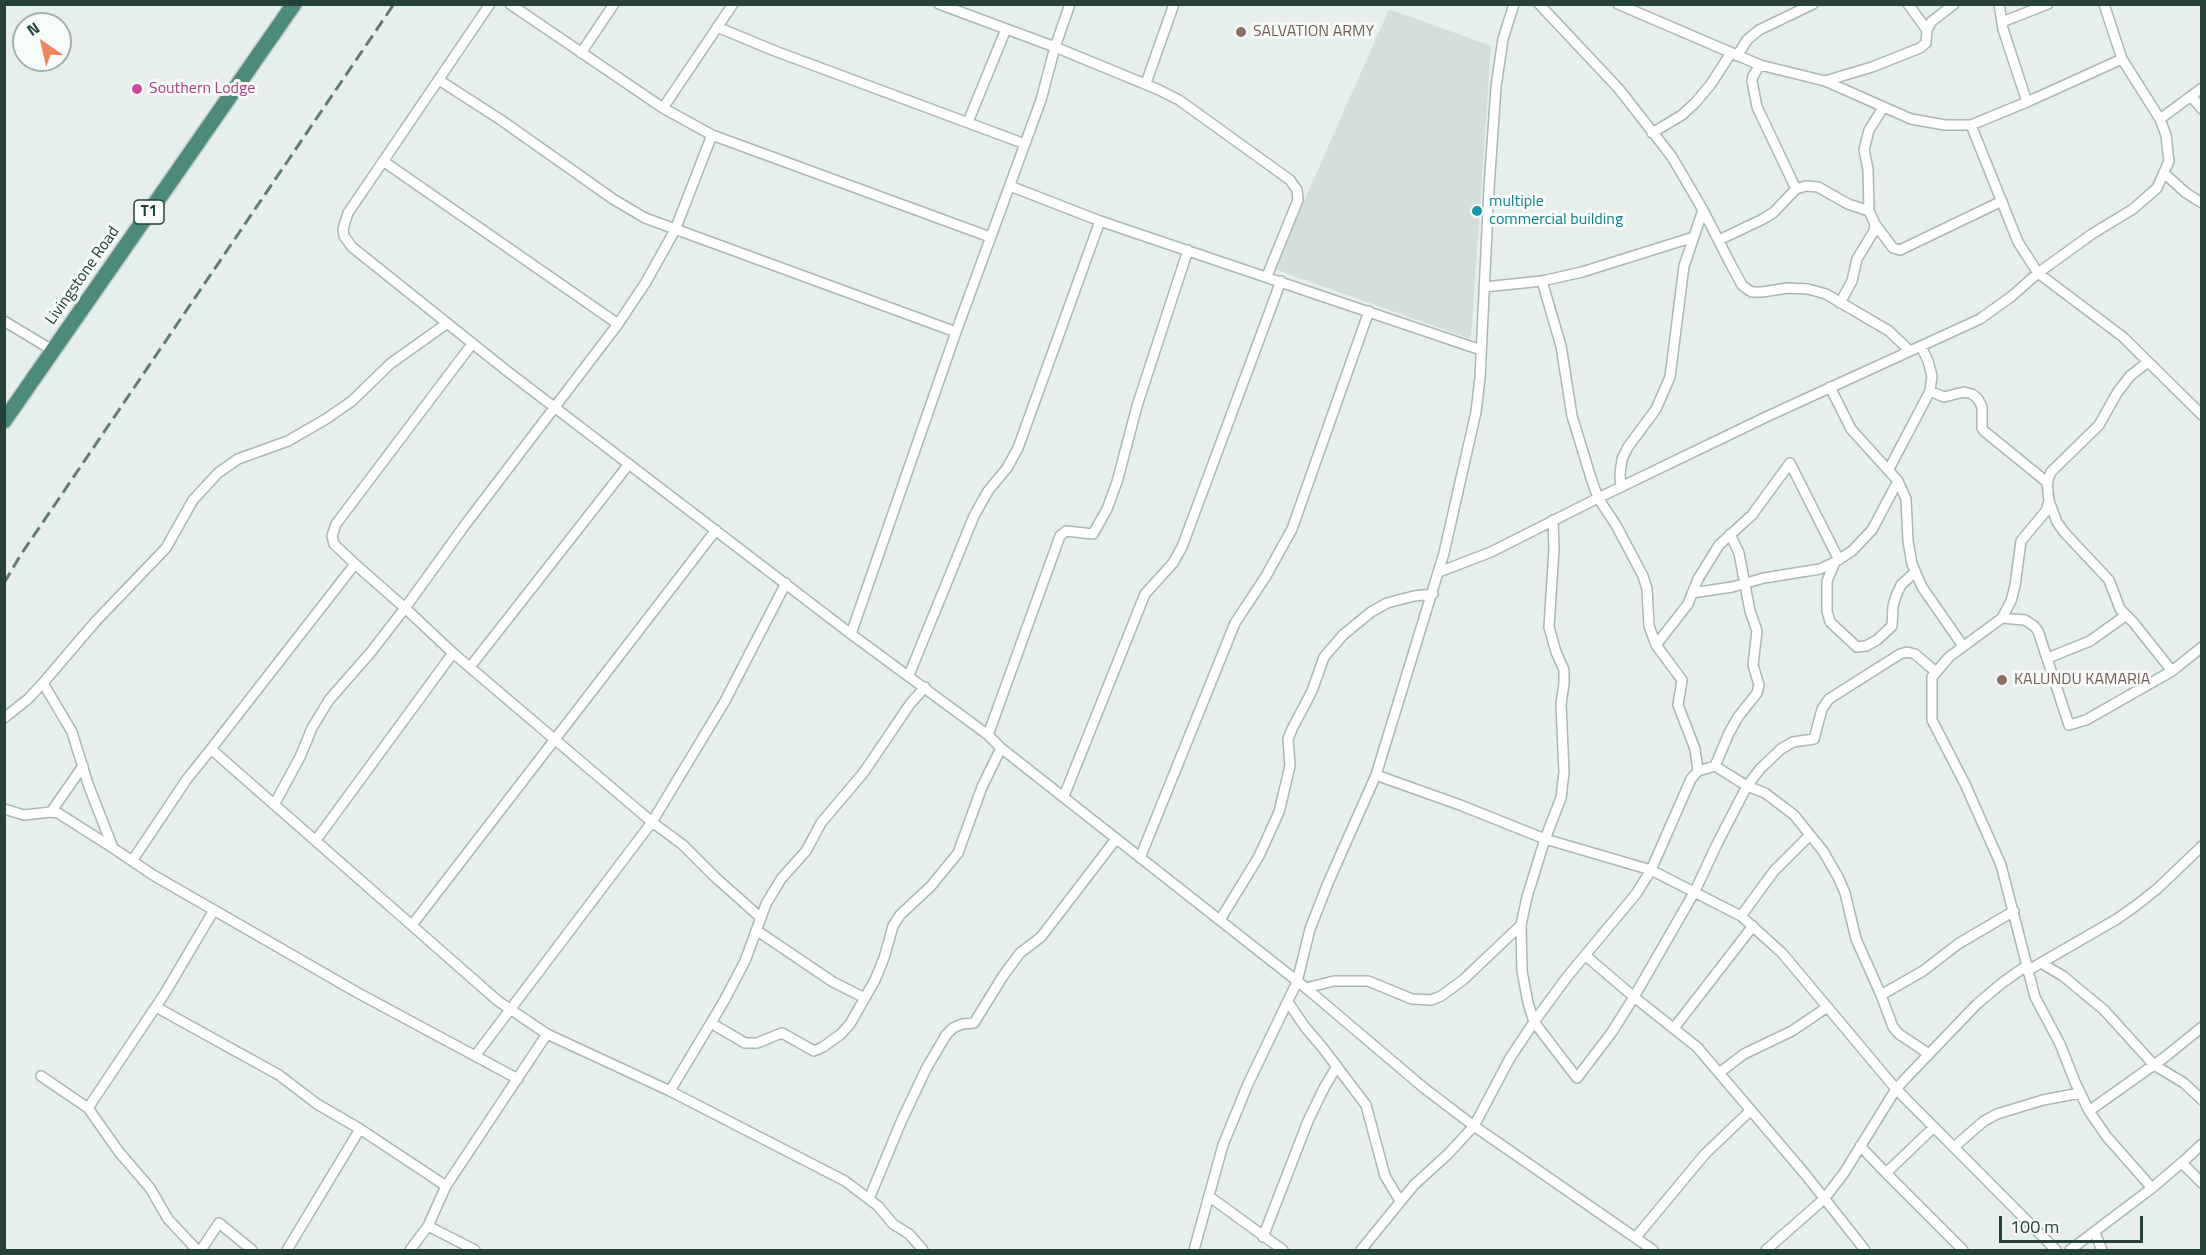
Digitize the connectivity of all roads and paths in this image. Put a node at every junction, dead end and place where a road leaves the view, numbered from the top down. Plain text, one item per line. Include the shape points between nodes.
1 (294, 4) edge
2 (490, 4) edge
3 (510, 4) edge
4 (614, 4) edge
5 (733, 4) edge
6 (939, 4) edge
7 (1070, 4) edge
8 (1174, 4) edge
9 (1514, 4) edge
10 (1539, 4) edge
11 (1618, 4) edge
12 (1813, 4) edge
13 (1908, 4) edge
14 (1954, 4) edge
15 (1999, 4) edge
16 (2048, 4) edge
17 (2104, 4) edge
18 (964, 9) edge
19 (2002, 22) junction
20 (717, 27) junction
21 (1006, 29) junction
22 (1927, 30) junction
23 (1055, 47) junction
24 (582, 53) junction
25 (1734, 55) junction
26 (2122, 59) junction
27 (1760, 65) junction
28 (439, 80) junction
29 (1825, 81) junction
30 (1146, 83) junction
31 (2202, 88) edge
32 (2191, 96) junction
33 (2027, 102) junction
34 (663, 108) junction
35 (1883, 108) junction
36 (2202, 109) edge
37 (2160, 119) junction
38 (968, 122) junction
39 (1971, 125) junction
40 (1652, 133) junction
41 (712, 135) junction
42 (1025, 144) junction
43 (383, 160) junction
44 (2165, 174) junction
45 (1010, 186) junction
46 (1796, 189) junction
47 (2001, 201) junction
48 (2202, 203) edge
49 (1703, 210) junction
50 (1869, 211) junction
51 (1101, 220) junction
52 (1875, 224) junction
53 (675, 230) junction
54 (990, 237) junction
55 (1694, 237) junction
56 (1719, 240) junction
57 (1188, 250) junction
58 (2038, 273) junction
59 (1267, 276) junction
60 (1281, 281) junction
61 (1542, 281) junction
62 (1484, 287) junction
63 (1840, 303) junction
64 (1369, 311) junction
65 (4, 321) edge
66 (446, 324) junction
67 (618, 324) junction
68 (956, 332) junction
69 (472, 344) junction
70 (1921, 346) junction
71 (52, 350) junction
72 (1481, 350) junction
73 (1910, 351) junction
74 (2148, 362) junction
75 (1830, 387) junction
76 (1930, 391) junction
77 (555, 408) junction
78 (2202, 416) edge
79 (4, 421) edge
80 (629, 464) junction
81 (1889, 469) junction
82 (1898, 481) junction
83 (2048, 483) junction
84 (1621, 487) junction
85 (1598, 498) junction
86 (2049, 501) junction
87 (1553, 520) junction
88 (716, 530) junction
89 (1730, 534) junction
90 (1837, 561) junction
91 (355, 564) junction
92 (1439, 572) junction
93 (1915, 572) junction
94 (786, 584) junction
95 (1744, 584) junction
96 (1692, 593) junction
97 (1433, 594) junction
98 (405, 608) junction
99 (2125, 616) junction
100 (2002, 618) junction
101 (851, 634) junction
102 (1656, 645) junction
103 (1963, 646) junction
104 (2202, 647) edge
105 (453, 654) junction
106 (2048, 658) junction
107 (470, 667) junction
108 (2172, 671) junction
109 (1936, 672) junction
110 (909, 675) junction
111 (43, 683) junction
112 (925, 687) junction
113 (4, 718) edge
114 (988, 735) junction
115 (556, 739) junction
116 (1001, 748) junction
117 (211, 749) junction
118 (83, 766) junction
119 (1715, 766) junction
120 (1698, 771) junction
121 (1376, 775) junction
122 (1747, 786) junction
123 (1064, 796) junction
124 (275, 803) junction
125 (4, 809) edge
126 (51, 812) junction
127 (652, 822) junction
128 (1810, 835) junction
129 (1116, 839) junction
130 (1545, 839) junction
131 (316, 840) junction
132 (2202, 846) edge
133 (113, 848) junction
134 (1140, 858) junction
135 (132, 861) junction
136 (1651, 870) junction
137 (1695, 891) junction
138 (214, 910) junction
139 (2014, 910) junction
140 (1741, 916) junction
141 (761, 918) junction
142 (1220, 920) junction
143 (412, 925) junction
144 (1521, 925) junction
145 (1753, 926) junction
146 (756, 930) junction
147 (1586, 956) junction
148 (2041, 963) junction
149 (2027, 969) junction
150 (1297, 982) junction
151 (1306, 988) junction
152 (1881, 995) junction
153 (1634, 997) junction
154 (866, 999) junction
155 (1288, 1002) junction
156 (156, 1007) junction
157 (1826, 1008) junction
158 (512, 1011) junction
159 (1534, 1022) junction
160 (711, 1023) junction
161 (2202, 1027) edge
162 (1674, 1028) junction
163 (547, 1034) junction
164 (1929, 1054) junction
165 (475, 1056) junction
166 (2154, 1065) junction
167 (1337, 1066) junction
168 (1719, 1073) junction
169 (41, 1076) dead end
170 (518, 1079) junction
171 (1896, 1089) junction
172 (670, 1091) junction
173 (2080, 1093) junction
174 (2202, 1100) edge
175 (88, 1107) junction
176 (1750, 1110) junction
177 (2089, 1111) junction
178 (1474, 1126) junction
179 (1934, 1127) junction
180 (360, 1129) junction
181 (2202, 1144) edge
182 (1860, 1146) junction
183 (1954, 1147) junction
184 (2182, 1163) junction
185 (1886, 1173) junction
186 (2202, 1183) edge
187 (446, 1186) junction
188 (2152, 1188) junction
189 (1210, 1197) junction
190 (869, 1199) junction
191 (1824, 1199) junction
192 (1400, 1200) junction
193 (428, 1226) junction
194 (2095, 1233) junction
195 (1263, 1237) junction
196 (1636, 1237) junction
197 (199, 1251) edge
198 (252, 1251) edge
199 (286, 1251) edge
200 (410, 1251) edge
201 (475, 1251) edge
202 (923, 1251) edge
203 (1194, 1251) edge
204 (1283, 1251) edge
205 (1361, 1251) edge
206 (1653, 1251) edge
207 (1766, 1251) edge
208 (1865, 1251) edge
209 (1963, 1251) edge
210 (2056, 1251) edge
211 (2070, 1251) edge
212 (2102, 1251) edge

1 - 71 highway, Livingstone Road / T1
2 - 28 street
3 - 24 street
4 - 24 street
5 - 20 street
6 - 18 street
7 - 23 street
8 - 30 street
9 - 62 street via 1503,39 1496,87
10 - 40 street via 1619,89
11 - 25 street
12 - 25 street via 1759,30
13 - 22 street
14 - 22 street
15 - 19 street
16 - 19 street
17 - 26 street
18 - 21 street
19 - 33 street
20 - 34 street
20 - 38 street
21 - 23 street
21 - 38 street
22 - 29 street via 1926,43 1920,48
23 - 30 street
23 - 42 street
24 - 34 street
25 - 27 street
25 - 40 street via 1695,103
26 - 33 street
26 - 37 street
27 - 29 street
27 - 46 street via 1752,81 1757,107
28 - 43 street
28 - 53 street via 627,208
29 - 35 street
30 - 59 street via 1184,104 1296,187 1298,200
31 - 32 street
32 - 36 street
32 - 37 street
33 - 39 street
34 - 41 street
35 - 39 street via 1911,119
35 - 50 street via 1865,140
37 - 44 street via 2169,161
38 - 42 street
39 - 47 street
40 - 49 street via 1672,157
41 - 53 street
41 - 54 street
42 - 45 street
43 - 66 street via 348,213 344,236 352,248
43 - 67 street
44 - 48 street
44 - 58 street via 2157,188 2133,209
45 - 51 street
45 - 54 street
46 - 50 street via 1818,187
46 - 56 street via 1773,213
47 - 52 street via 1900,250 1893,248
47 - 58 street via 2018,242
49 - 55 street
49 - 56 street
50 - 52 street
51 - 57 street
51 - 110 street via 1018,448 974,516
52 - 63 street
53 - 67 street
53 - 68 street
54 - 68 street
55 - 61 street
55 - 84 street via 1684,266 1670,377 1656,409 1622,459
56 - 63 street via 1743,285 1752,292 1808,289
57 - 59 street
57 - 114 street via 1107,509 1093,534 1066,531 1060,536
58 - 70 street via 1980,319
58 - 74 street via 2123,337
59 - 60 street
60 - 64 street
60 - 123 street via 1182,547 1145,594
61 - 62 street
61 - 85 street via 1561,346 1572,416
62 - 72 street
63 - 73 street via 1889,332
64 - 72 street
64 - 134 street via 1292,529 1235,623
65 - 71 street
66 - 69 street
66 - 111 street via 390,364 352,401 326,418 288,441 238,459 218,473 193,500 166,548
67 - 77 street
68 - 101 street
69 - 77 street
69 - 91 street via 336,524 334,544
70 - 73 street
70 - 76 street via 1932,376
71 - 79 highway, Livingstone Road / T1
72 - 92 street via 1476,412
73 - 75 street
74 - 78 street
74 - 83 street via 2130,376 2099,425 2051,472
75 - 81 street via 1858,439
75 - 84 street
76 - 81 street
76 - 83 street via 1944,397 1972,394 1982,407 1984,431
77 - 80 street
77 - 98 street
80 - 88 street
80 - 107 street
81 - 82 street
82 - 90 street via 1872,530
82 - 93 street via 1906,499 1908,542
83 - 86 street
84 - 85 street
85 - 87 street
85 - 102 street via 1643,576 1649,626
86 - 99 street via 2064,532 2109,580
86 - 100 street via 2046,511 2021,541 2015,586
87 - 92 street via 1491,552
87 - 130 street via 1549,627 1564,670 1564,772 1561,798
88 - 94 street
88 - 115 street
89 - 90 street via 1757,509 1790,463
89 - 95 street via 1739,553
89 - 96 street via 1714,552
90 - 93 street via 1827,581 1827,611 1830,622 1857,646 1877,640 1892,626 1896,596
90 - 95 street via 1820,569
91 - 98 street
91 - 117 street
92 - 97 street
93 - 103 street
94 - 101 street
94 - 127 street via 729,693
95 - 96 street
95 - 119 street via 1757,634 1753,665 1759,688 1729,733
96 - 102 street via 1675,624
97 - 121 street
97 - 142 street via 1387,603 1371,612 1324,657 1288,740 1290,766 1279,812
98 - 105 street
98 - 124 street via 322,710
99 - 106 street via 2090,641
99 - 108 street
100 - 103 street
100 - 106 street via 2025,620 2034,626
101 - 110 street
102 - 120 street via 1682,680 1678,705 1695,749
103 - 109 street
104 - 108 street
105 - 107 street
105 - 131 street
106 - 108 street via 2069,725 2086,720
107 - 115 street
109 - 122 street via 1915,654 1906,652 1866,674 1829,699 1822,709 1814,739 1793,742 1780,749
109 - 139 street via 1932,677 1932,720 2001,865
110 - 112 street
111 - 113 street
111 - 118 street via 72,732
112 - 114 street
112 - 141 street via 864,772 821,823 806,851 781,879
114 - 116 street
115 - 127 street
115 - 143 street
116 - 123 street
116 - 154 street via 958,853 893,926
117 - 124 street
117 - 135 street
118 - 126 street
118 - 133 street
119 - 120 street
119 - 122 street
120 - 136 street
121 - 130 street
121 - 150 street via 1328,882
122 - 128 street via 1782,804
122 - 137 street
123 - 129 street
124 - 131 street
125 - 126 street via 24,815
126 - 133 street via 64,816
127 - 141 street via 683,845
127 - 158 street
128 - 140 street via 1774,871
128 - 152 street via 1845,893 1856,939
129 - 134 street
129 - 190 street via 1041,937 1020,952 974,1023 962,1023 946,1035 901,1122
130 - 136 street
130 - 144 street
131 - 143 street
132 - 148 street via 2134,907
133 - 135 street
134 - 142 street
135 - 138 street
136 - 137 street
136 - 147 street
137 - 140 street
137 - 153 street
138 - 156 street
138 - 165 street
139 - 149 street
139 - 152 street
140 - 145 street
141 - 146 street
142 - 150 street
143 - 158 street
144 - 151 street via 1450,991 1431,1000 1412,999 1368,981 1334,981
144 - 159 street via 1522,970
145 - 157 street via 1782,953
145 - 162 street
146 - 154 street via 833,982
146 - 160 street via 745,961
147 - 153 street
147 - 159 street
148 - 149 street
148 - 166 street via 2104,1010
149 - 164 street via 2001,983
149 - 173 street via 2035,997
150 - 151 street
150 - 155 street
151 - 178 street
152 - 164 street via 1893,1027
153 - 159 street via 1577,1078
153 - 162 street
154 - 160 street via 841,1034 814,1051 782,1033 757,1043 746,1042
155 - 167 street
155 - 189 street via 1248,1084 1224,1145
156 - 175 street
156 - 180 street via 279,1075 317,1104
157 - 168 street via 1792,1031 1744,1054
157 - 171 street
158 - 163 street
158 - 165 street
159 - 178 street
160 - 172 street
161 - 166 street
162 - 168 street
163 - 170 street
163 - 172 street
164 - 171 street
165 - 170 street
166 - 174 street
166 - 177 street
167 - 192 street via 1366,1105 1385,1176
167 - 195 street via 1308,1121
168 - 176 street
169 - 175 street
170 - 187 street
171 - 179 street
171 - 182 street
172 - 190 street via 845,1181
173 - 177 street
173 - 183 street via 1997,1114
175 - 197 street via 150,1188 168,1219
176 - 191 street
176 - 196 street via 1705,1154
177 - 188 street
178 - 192 street
178 - 196 street
179 - 183 street
179 - 185 street
180 - 187 street
180 - 199 street
181 - 184 street
182 - 185 street
182 - 191 street
183 - 210 street
184 - 186 street
184 - 188 street
185 - 209 street
187 - 193 street
188 - 194 street
189 - 195 street
189 - 203 street
190 - 202 street
191 - 207 street
191 - 208 street
192 - 205 street
193 - 200 street
193 - 201 street
194 - 211 street
194 - 212 street
195 - 204 street
196 - 206 street
197 - 198 street via 219,1223

